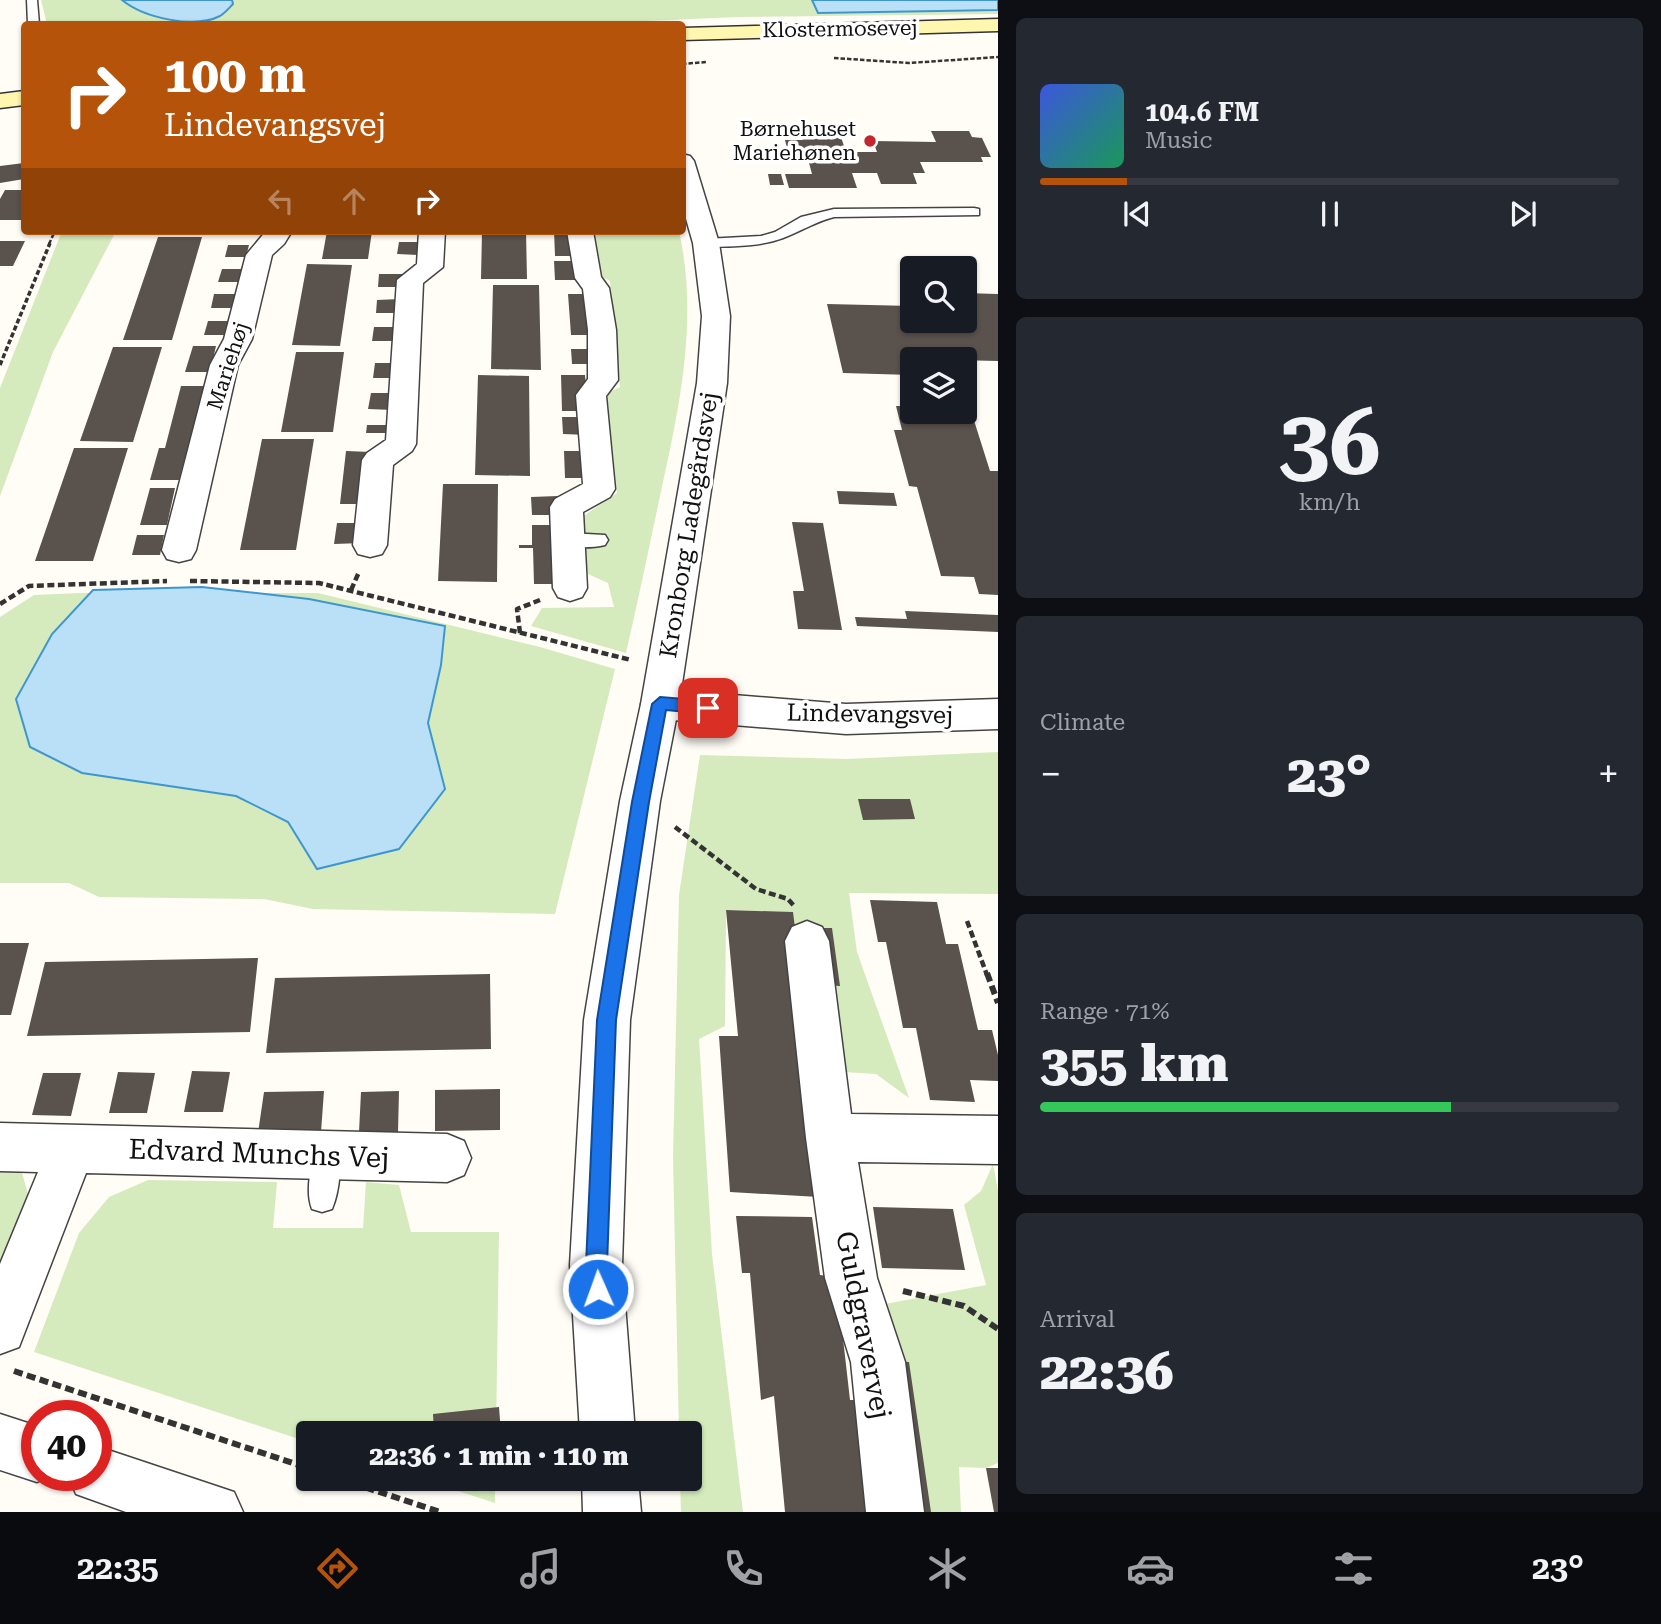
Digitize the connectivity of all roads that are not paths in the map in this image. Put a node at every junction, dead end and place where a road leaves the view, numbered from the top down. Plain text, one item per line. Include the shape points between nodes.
1 (32, 0) edge
2 (34, 21) edge
3 (998, 25) edge
4 (686, 34) edge
5 (21, 98) edge
6 (0, 101) edge
7 (686, 180) edge
8 (974, 212) dead end
9 (278, 235) edge
10 (432, 235) edge
11 (581, 235) edge
12 (706, 243) junction
13 (568, 540) junction
14 (599, 540) dead end
15 (370, 545) dead end
16 (179, 550) dead end
17 (570, 588) road end
18 (663, 686) junction
19 (998, 715) edge
20 (807, 941) road end
21 (830, 1138) junction
22 (998, 1140) edge
23 (0, 1147) edge
24 (72, 1148) junction
25 (447, 1158) dead end
26 (0, 1328) edge
27 (606, 1421) edge
28 (0, 1442) edge
29 (21, 1449) edge
30 (112, 1479) edge
31 (611, 1491) edge
32 (214, 1512) edge
33 (612, 1512) edge
34 (895, 1512) edge

1 - 2 lane
3 - 4 main road, Klostermosevej
5 - 6 main road
7 - 12 street, Kronborg Ladegårdsvej
8 - 12 lane via 834,213 762,240
9 - 16 street, Mariehøj via 259,252 237,348 224,365
10 - 15 street via 430,267 410,280 401,444 378,460
11 - 13 street via 587,278 596,288 603,380 591,395 598,489 566,508
12 - 18 street, Kronborg Ladegårdsvej via 716,316 712,383
13 - 14 lane
13 - 17 street
18 - 19 street, Lindevangsvej via 846,719
18 - 27 street, Kronborg Ladegårdsvej via 640,802 607,1020 596,1265
20 - 21 street, Guldgravervej
21 - 22 street
21 - 34 street, Guldgravervej via 851,1278 878,1362
23 - 24 street, Edvard Munchs Vej
24 - 25 street, Edvard Munchs Vej via 324,1177
24 - 26 street
28 - 29 street
30 - 32 street
31 - 33 street

